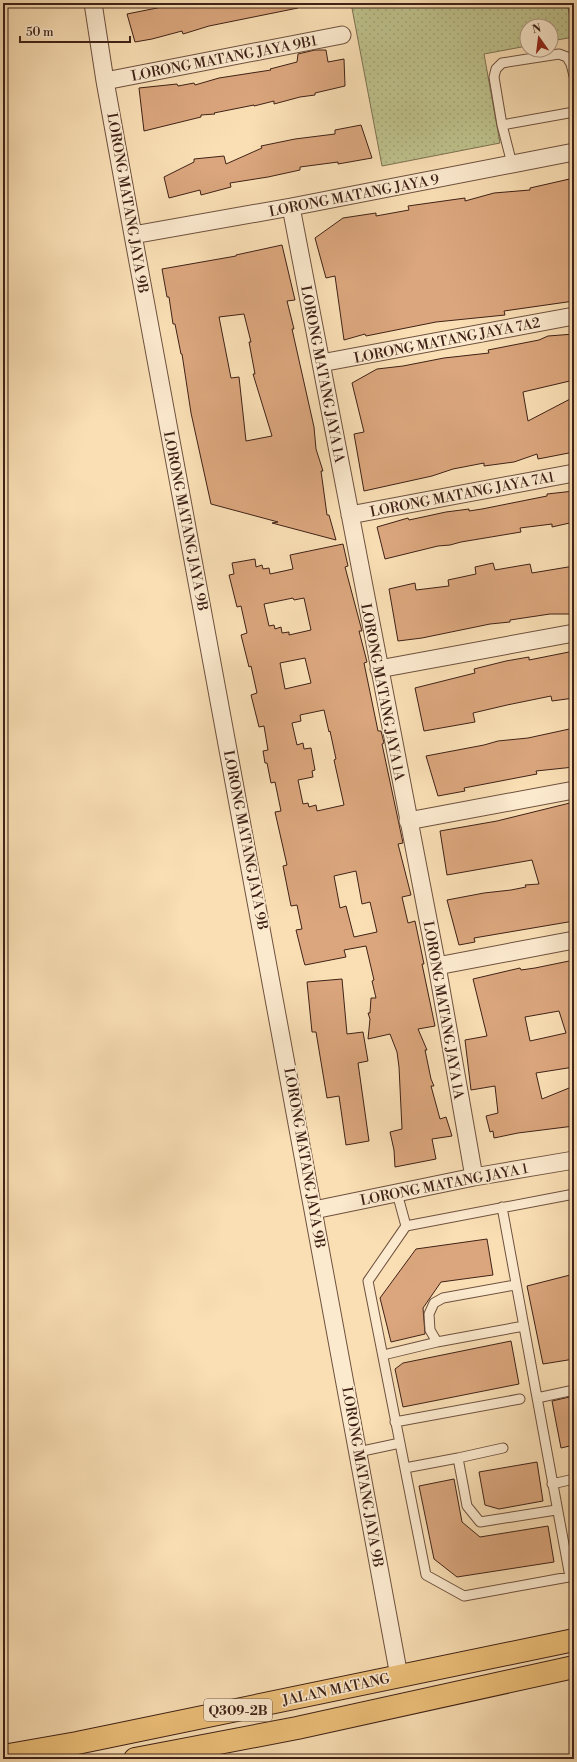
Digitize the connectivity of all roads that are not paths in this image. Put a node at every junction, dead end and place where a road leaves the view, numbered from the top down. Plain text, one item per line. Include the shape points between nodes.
1 (93, 3) edge
2 (342, 35) dead end
3 (574, 76) edge
4 (105, 81) junction
5 (574, 112) edge
6 (502, 125) junction
7 (574, 152) edge
8 (512, 164) junction
9 (291, 207) junction
10 (133, 235) junction
11 (574, 316) edge
12 (321, 363) junction
13 (574, 473) edge
14 (350, 515) junction
15 (574, 633) edge
16 (379, 669) junction
17 (574, 790) edge
18 (408, 821) junction
19 (574, 940) edge
20 (436, 966) junction
21 (574, 1160) edge
22 (474, 1177) junction
23 (398, 1193) junction
24 (574, 1194) edge
25 (502, 1207) junction
26 (314, 1210) junction
27 (406, 1226) junction
28 (515, 1285) junction
29 (524, 1326) junction
30 (437, 1342) junction
31 (383, 1355) junction
32 (574, 1390) edge
33 (537, 1398) junction
34 (520, 1399) dead end
35 (396, 1422) junction
36 (400, 1443) junction
37 (503, 1448) dead end
38 (358, 1452) junction
39 (458, 1458) junction
40 (405, 1468) junction
41 (574, 1479) edge
42 (552, 1484) junction
43 (556, 1510) junction
44 (572, 1576) edge
45 (571, 1642) edge
46 (574, 1667) edge
47 (399, 1676) junction
48 (3, 1756) edge
49 (135, 1759) edge

1 - 4 street, LORONG MATANG JAYA 9B
2 - 4 street, LORONG MATANG JAYA 9B1
3 - 6 lane via 567,57 559,54 502,63 496,68 494,76
4 - 10 street, LORONG MATANG JAYA 9B
5 - 6 lane
6 - 8 lane
7 - 8 street, LORONG MATANG JAYA 9
8 - 9 street, LORONG MATANG JAYA 9
9 - 10 street, LORONG MATANG JAYA 9
9 - 12 street, LORONG MATANG JAYA 1A
10 - 26 street, LORONG MATANG JAYA 9B
11 - 12 street, LORONG MATANG JAYA 7A2
12 - 14 street, LORONG MATANG JAYA 1A
13 - 14 street, LORONG MATANG JAYA 7A1
14 - 16 street, LORONG MATANG JAYA 1A
15 - 16 street
16 - 18 street, LORONG MATANG JAYA 1A
17 - 18 street
18 - 20 street, LORONG MATANG JAYA 1A
19 - 20 street
20 - 22 street, LORONG MATANG JAYA 1A
21 - 22 street, LORONG MATANG JAYA 1
22 - 23 street, LORONG MATANG JAYA 1
23 - 26 street, LORONG MATANG JAYA 1
23 - 27 lane
24 - 25 lane
25 - 27 lane
25 - 28 lane
26 - 38 street, LORONG MATANG JAYA 9B
27 - 31 lane via 368,1281
28 - 29 lane
28 - 30 lane via 443,1298 434,1303 429,1314 430,1330
29 - 30 lane
29 - 33 lane
30 - 31 lane
31 - 35 lane
32 - 33 lane
33 - 42 lane
34 - 35 lane
35 - 36 lane
36 - 38 lane
36 - 40 lane
37 - 39 lane
38 - 47 street, LORONG MATANG JAYA 9B
39 - 40 lane
39 - 43 lane via 467,1506 480,1522
40 - 44 lane via 426,1575 464,1596
41 - 42 lane
42 - 43 lane
43 - 44 lane
45 - 47 main road, JALAN MATANG / Q309-2B
46 - 49 main road, JALAN MATANG via 297,1728
47 - 48 main road, JALAN MATANG / Q309-2B

